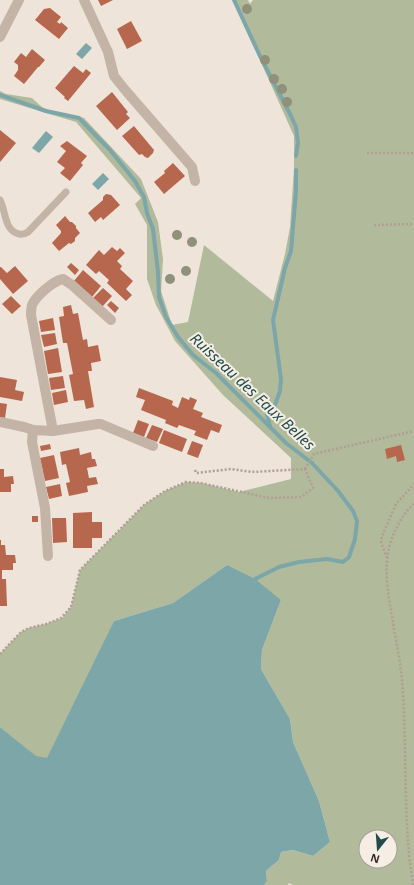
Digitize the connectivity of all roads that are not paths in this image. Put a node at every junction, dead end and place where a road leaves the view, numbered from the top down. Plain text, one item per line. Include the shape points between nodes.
1 (19, 0) edge
2 (84, 0) edge
3 (0, 37) edge
4 (195, 181) dead end
5 (66, 192) dead end
6 (0, 200) edge
7 (111, 320) dead end
8 (0, 422) edge
9 (33, 430) junction
10 (53, 431) junction
11 (153, 446) dead end
12 (48, 556) dead end

1 - 3 street
2 - 4 street via 108,52 114,76 192,167
5 - 6 lane via 25,234 11,230
7 - 10 street via 63,279 54,282 32,304 31,315
8 - 9 street
9 - 10 street
9 - 12 street via 32,442 45,508
10 - 11 street via 101,424

